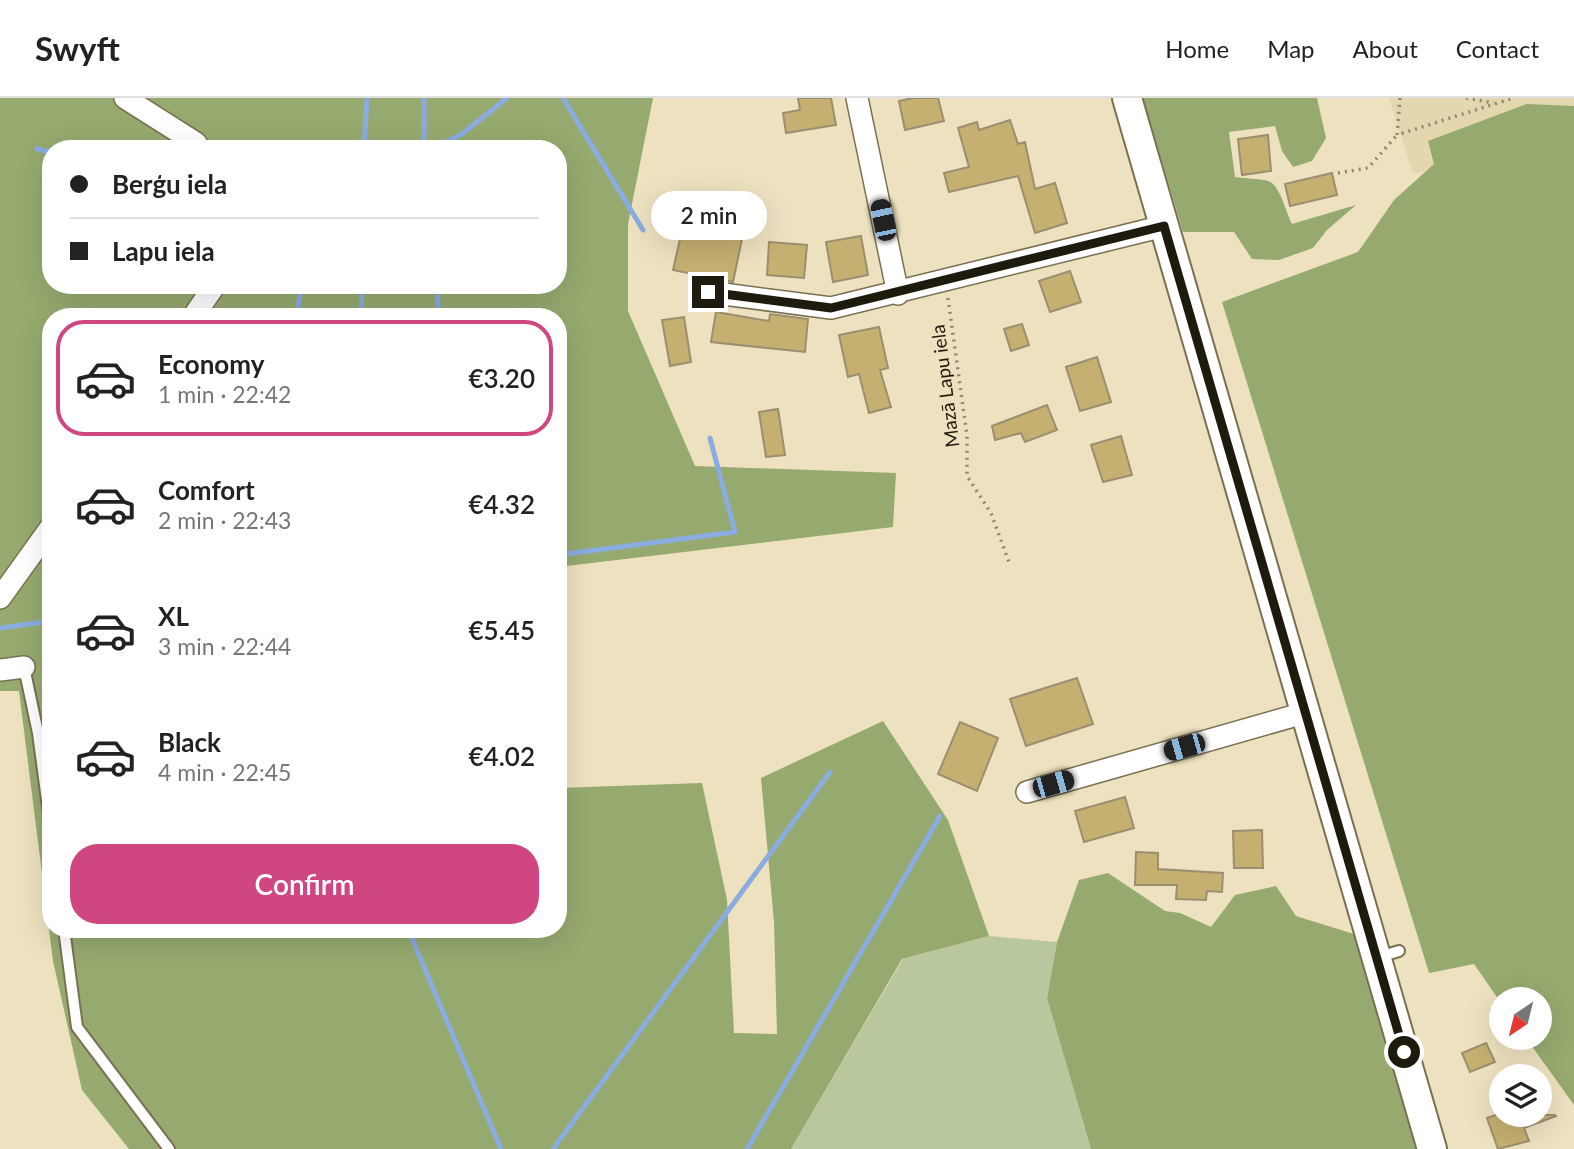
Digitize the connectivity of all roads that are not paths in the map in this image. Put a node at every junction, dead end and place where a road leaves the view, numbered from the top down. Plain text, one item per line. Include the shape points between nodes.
1 (125, 98) edge
2 (857, 98) edge
3 (1127, 98) edge
4 (191, 140) edge
5 (1164, 226) junction
6 (708, 292) dead end
7 (898, 294) junction
8 (42, 540) edge
9 (0, 598) edge
10 (24, 667) joint
11 (0, 670) edge
12 (1304, 713) junction
13 (42, 763) edge
14 (1027, 792) dead end
15 (65, 938) edge
16 (169, 1149) edge
17 (1432, 1149) edge

1 - 4 street
2 - 7 street
3 - 5 main road
5 - 7 street
5 - 12 main road
6 - 7 street via 831,308
8 - 9 street
10 - 11 street
10 - 13 lane
12 - 14 street
12 - 17 main road via 1388,954
15 - 16 lane via 77,1027

